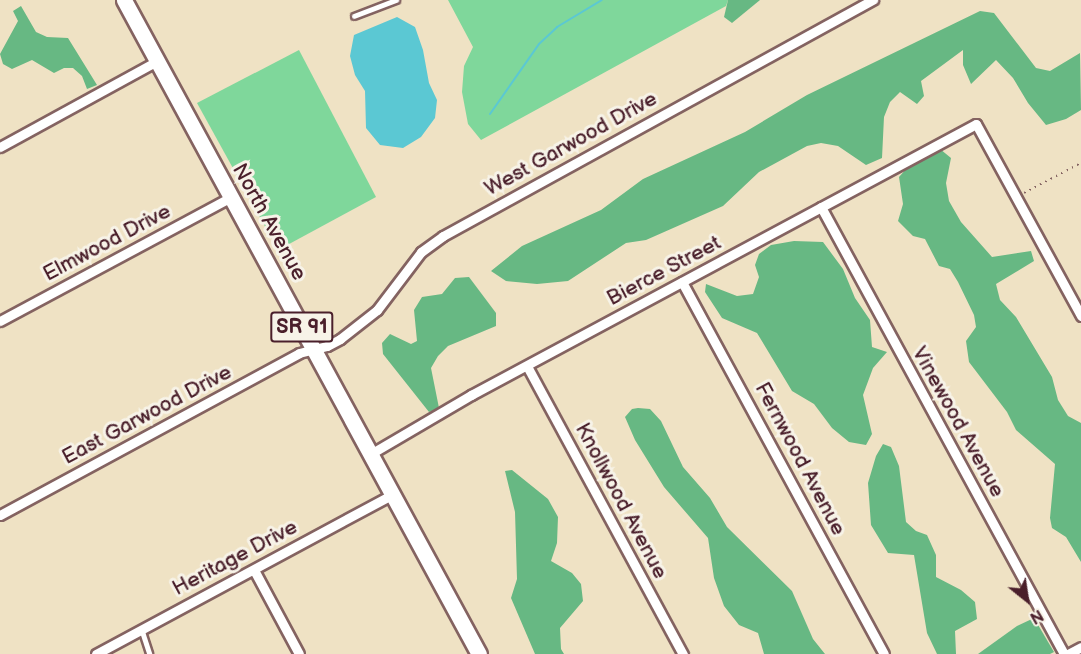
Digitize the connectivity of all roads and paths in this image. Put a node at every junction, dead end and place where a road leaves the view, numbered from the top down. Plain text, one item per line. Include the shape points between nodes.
1 (124, 0) edge
2 (396, 0) edge
3 (873, 0) edge
4 (354, 16) dead end
5 (158, 61) junction
6 (0, 147) edge
7 (1081, 163) edge
8 (231, 197) junction
9 (1017, 197) junction
10 (821, 207) junction
11 (682, 282) junction
12 (1081, 316) edge
13 (0, 321) edge
14 (313, 348) junction
15 (527, 366) junction
16 (372, 453) junction
17 (391, 495) junction
18 (0, 515) edge
19 (254, 570) junction
20 (142, 630) junction
21 (1081, 647) edge
22 (96, 654) edge
23 (150, 654) edge
24 (299, 654) edge
25 (479, 654) edge
26 (683, 654) edge
27 (884, 654) edge
28 (1066, 654) edge

1 - 5 main road, North Avenue / SR 91
2 - 4 lane
3 - 14 street, West Garwood Drive via 443,236 421,252 387,300 367,320 327,346
5 - 6 street
5 - 8 main road, North Avenue / SR 91
7 - 9 path
8 - 13 street, Elmwood Drive
8 - 14 main road, North Avenue / SR 91
9 - 10 street, Bierce Street via 976,124
9 - 12 street
10 - 11 street, Bierce Street
10 - 28 street, Vinewood Avenue
11 - 15 street, Bierce Street
11 - 27 street, Fernwood Avenue
14 - 16 main road, North Avenue / SR 91
14 - 18 street, East Garwood Drive
15 - 16 street, Bierce Street
15 - 26 street, Knollwood Avenue
16 - 17 main road, North Avenue / SR 91
17 - 19 street, Heritage Drive
17 - 25 main road, North Avenue / SR 91
19 - 20 street, Heritage Drive
19 - 24 street
20 - 22 street, Heritage Drive
20 - 23 lane
21 - 28 street

